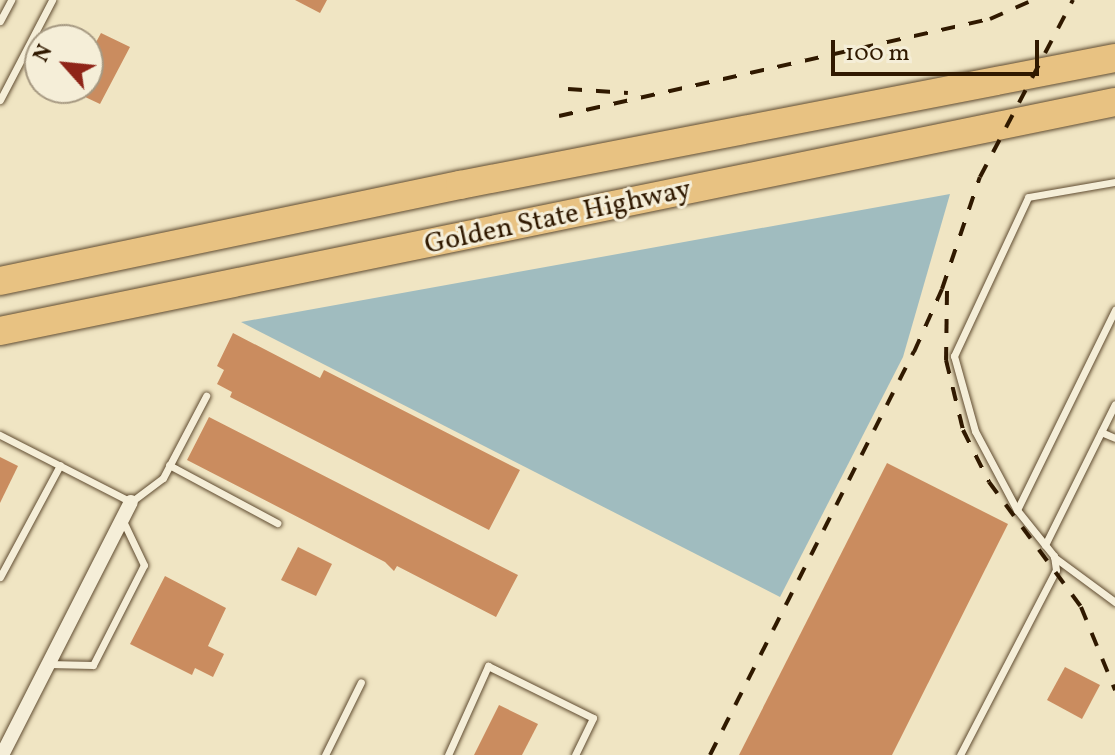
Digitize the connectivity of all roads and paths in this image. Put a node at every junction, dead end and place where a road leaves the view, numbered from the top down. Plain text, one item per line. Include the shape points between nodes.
1 (11, 0) edge
2 (52, 0) edge
3 (0, 21) edge
4 (1115, 58) edge
5 (0, 100) edge
6 (1115, 102) edge
7 (1115, 182) edge
8 (0, 281) edge
9 (1115, 310) edge
10 (0, 331) edge
11 (206, 396) dead end
12 (1115, 404) edge
13 (1101, 432) junction
14 (0, 435) edge
15 (1115, 438) edge
16 (60, 465) junction
17 (169, 465) junction
18 (131, 502) junction
19 (1017, 510) junction
20 (122, 520) junction
21 (277, 523) dead end
22 (1045, 545) junction
23 (1054, 557) junction
24 (0, 577) edge
25 (1115, 602) edge
26 (48, 664) junction
27 (361, 682) dead end
28 (2, 755) edge
29 (325, 755) edge
30 (448, 755) edge
31 (575, 755) edge
32 (960, 755) edge

1 - 3 lane
2 - 5 lane
4 - 8 highway, Golden State Highway
6 - 10 highway, Golden State Highway
7 - 19 lane via 1028,197 954,356 975,431
9 - 19 lane
11 - 17 lane
12 - 13 lane
13 - 15 lane
13 - 22 lane
14 - 16 lane
16 - 18 lane
16 - 24 lane
17 - 18 lane via 163,478
17 - 21 lane
18 - 20 street
19 - 22 lane
20 - 26 street
20 - 26 lane via 144,565 93,665
22 - 23 lane
23 - 25 lane
23 - 32 lane via 1056,570
26 - 28 street
27 - 29 lane
30 - 31 lane via 488,666 593,718

